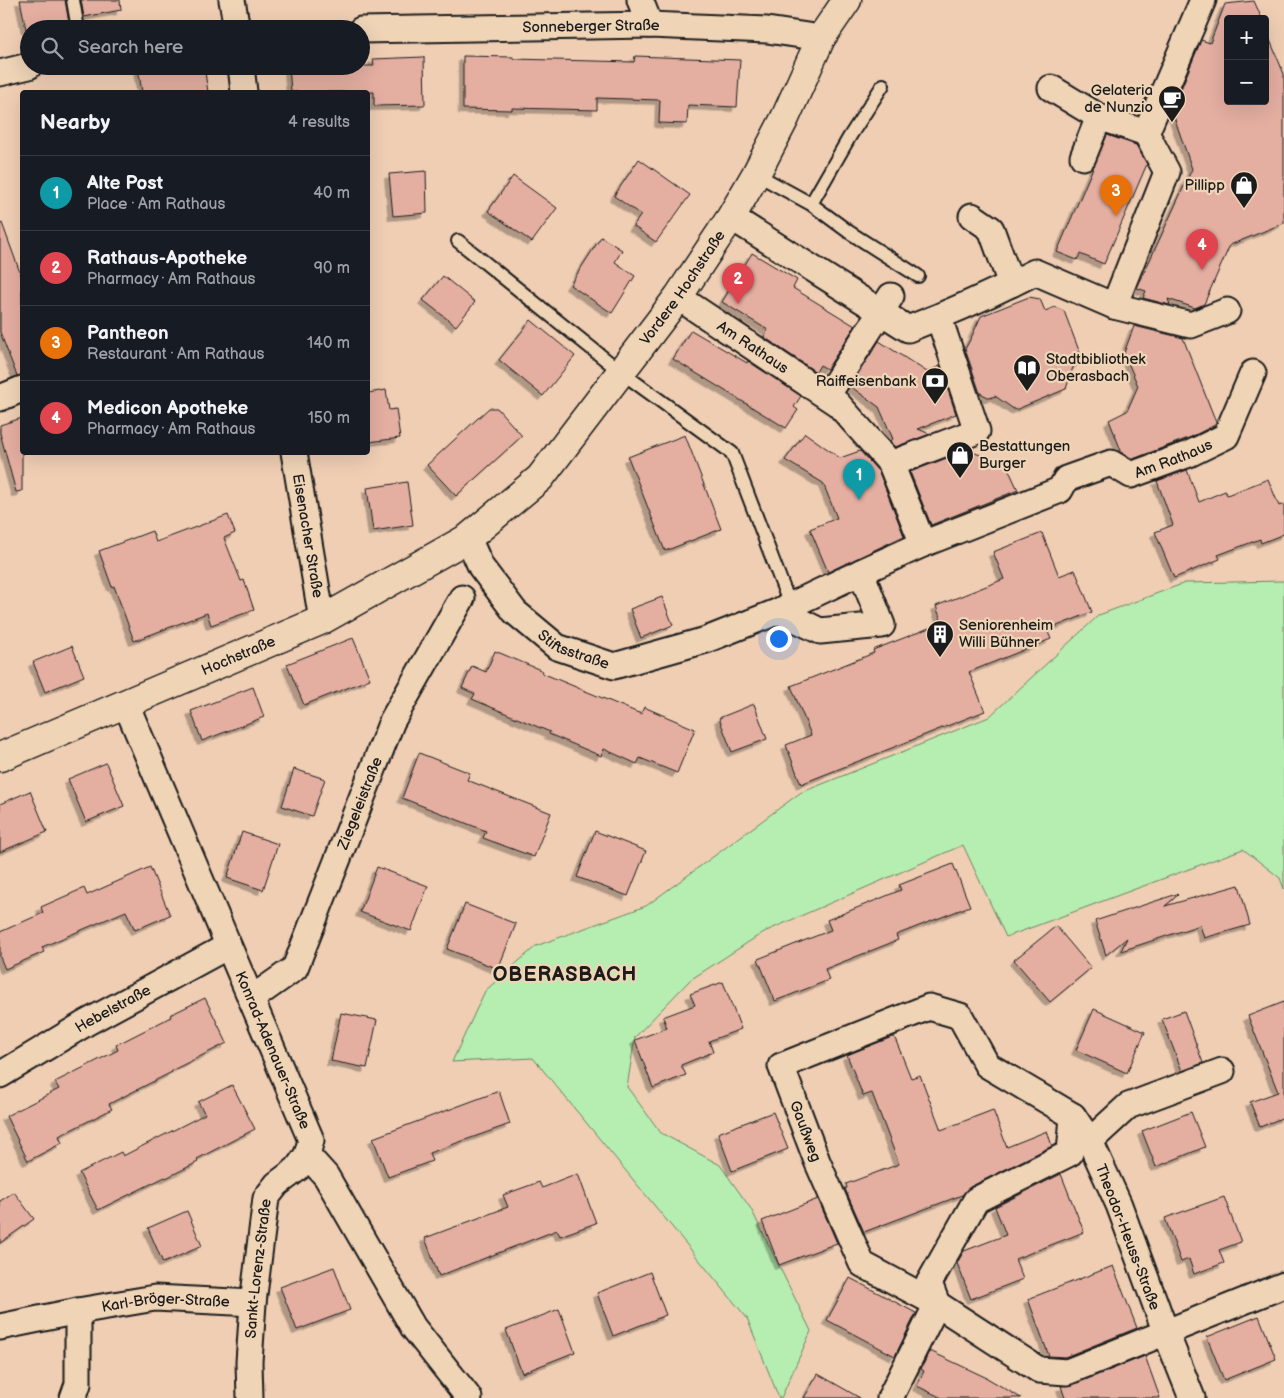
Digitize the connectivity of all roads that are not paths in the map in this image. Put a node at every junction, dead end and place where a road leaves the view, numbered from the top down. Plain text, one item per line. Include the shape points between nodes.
1 (73, 0) edge
2 (232, 0) edge
3 (640, 0) edge
4 (846, 0) edge
5 (1203, 0) edge
6 (76, 20) edge
7 (235, 20) edge
8 (650, 25) junction
9 (370, 30) edge
10 (821, 38) junction
11 (20, 68) edge
12 (0, 73) edge
13 (242, 75) edge
14 (883, 85) dead end
15 (1052, 88) dead end
16 (244, 90) edge
17 (1099, 117) junction
18 (1146, 133) junction
19 (1083, 157) dead end
20 (756, 174) junction
21 (811, 204) junction
22 (972, 216) dead end
23 (731, 217) junction
24 (458, 241) dead end
25 (918, 276) dead end
26 (1011, 284) junction
27 (678, 297) junction
28 (886, 304) junction
29 (1114, 306) junction
30 (1227, 310) dead end
31 (939, 318) junction
32 (621, 372) junction
33 (1253, 374) dead end
34 (20, 390) edge
35 (827, 396) junction
36 (0, 398) edge
37 (294, 455) edge
38 (891, 464) junction
39 (468, 538) junction
40 (923, 544) junction
41 (861, 572) junction
42 (462, 598) dead end
43 (784, 608) junction
44 (322, 620) junction
45 (126, 704) junction
46 (0, 757) edge
47 (228, 946) junction
48 (251, 999) junction
49 (929, 1007) joint
50 (1222, 1071) dead end
51 (0, 1075) edge
52 (1073, 1116) junction
53 (1090, 1141) junction
54 (307, 1156) junction
55 (1284, 1286) edge
56 (253, 1303) junction
57 (937, 1304) junction
58 (78, 1311) junction
59 (0, 1327) edge
60 (1166, 1333) junction
61 (73, 1398) edge
62 (250, 1398) edge
63 (469, 1398) edge
64 (890, 1398) edge
65 (1192, 1398) edge

1 - 6 lane
2 - 7 street
3 - 8 street
4 - 10 street, Vordere Hochstraße
5 - 18 street
8 - 9 street, Sonneberger Straße
8 - 10 street, Sonneberger Straße via 768,30
10 - 20 street, Vordere Hochstraße
11 - 12 street
13 - 16 street
14 - 21 lane
15 - 17 street
17 - 18 street
17 - 19 street
18 - 29 street via 1167,172
20 - 21 lane
20 - 23 street, Vordere Hochstraße
21 - 25 lane
22 - 26 street via 991,229
23 - 27 street, Vordere Hochstraße
23 - 28 street
24 - 32 lane
26 - 29 street via 1035,272
26 - 31 street
27 - 32 street, Vordere Hochstraße
27 - 35 street, Am Rathaus
28 - 31 street via 908,329
28 - 35 street
29 - 30 street via 1191,325
31 - 38 street via 977,431
32 - 39 street, Vordere Hochstraße via 540,478
32 - 43 lane via 732,453
33 - 40 street, Am Rathaus via 1226,436 1189,454 1131,475 1111,463 1066,479 1060,490
34 - 36 street
35 - 38 street, Am Rathaus via 838,404
37 - 44 street, Eisenacher Straße
38 - 40 street, Am Rathaus
39 - 43 street, Stiftsstraße via 481,567 515,612 557,647 614,666 706,640
39 - 44 street, Hochstraße
40 - 41 street, Am Rathaus
41 - 43 street, Stiftsstraße
41 - 43 street via 882,625 820,631
42 - 48 street, Ziegeleistraße via 392,721 295,968
44 - 45 street, Hochstraße
45 - 46 street, Hochstraße
45 - 47 street, Konrad-Adenauer-Straße
47 - 48 street, Konrad-Adenauer-Straße
47 - 51 street, Hebelstraße via 86,1023
48 - 54 street, Konrad-Adenauer-Straße via 311,1140
49 - 52 street, Theodor-Heuss-Straße via 960,1016 987,1065
49 - 57 street, Gaußweg via 781,1066 817,1161 862,1264
50 - 53 street via 1128,1106
52 - 53 street, Theodor-Heuss-Straße
52 - 57 street via 1070,1153 976,1200 929,1283
53 - 60 street, Theodor-Heuss-Straße via 1119,1206
54 - 56 street, Sankt-Lorenz-Straße via 266,1198
54 - 63 street via 326,1176 413,1327
55 - 60 street
56 - 58 street, Karl-Bröger-Straße via 155,1298
56 - 62 street, Sankt-Lorenz-Straße
57 - 60 street via 1039,1370 1067,1372
57 - 64 street
58 - 59 street, Karl-Bröger-Straße
58 - 61 street via 78,1384
60 - 65 street, Theodor-Heuss-Straße

